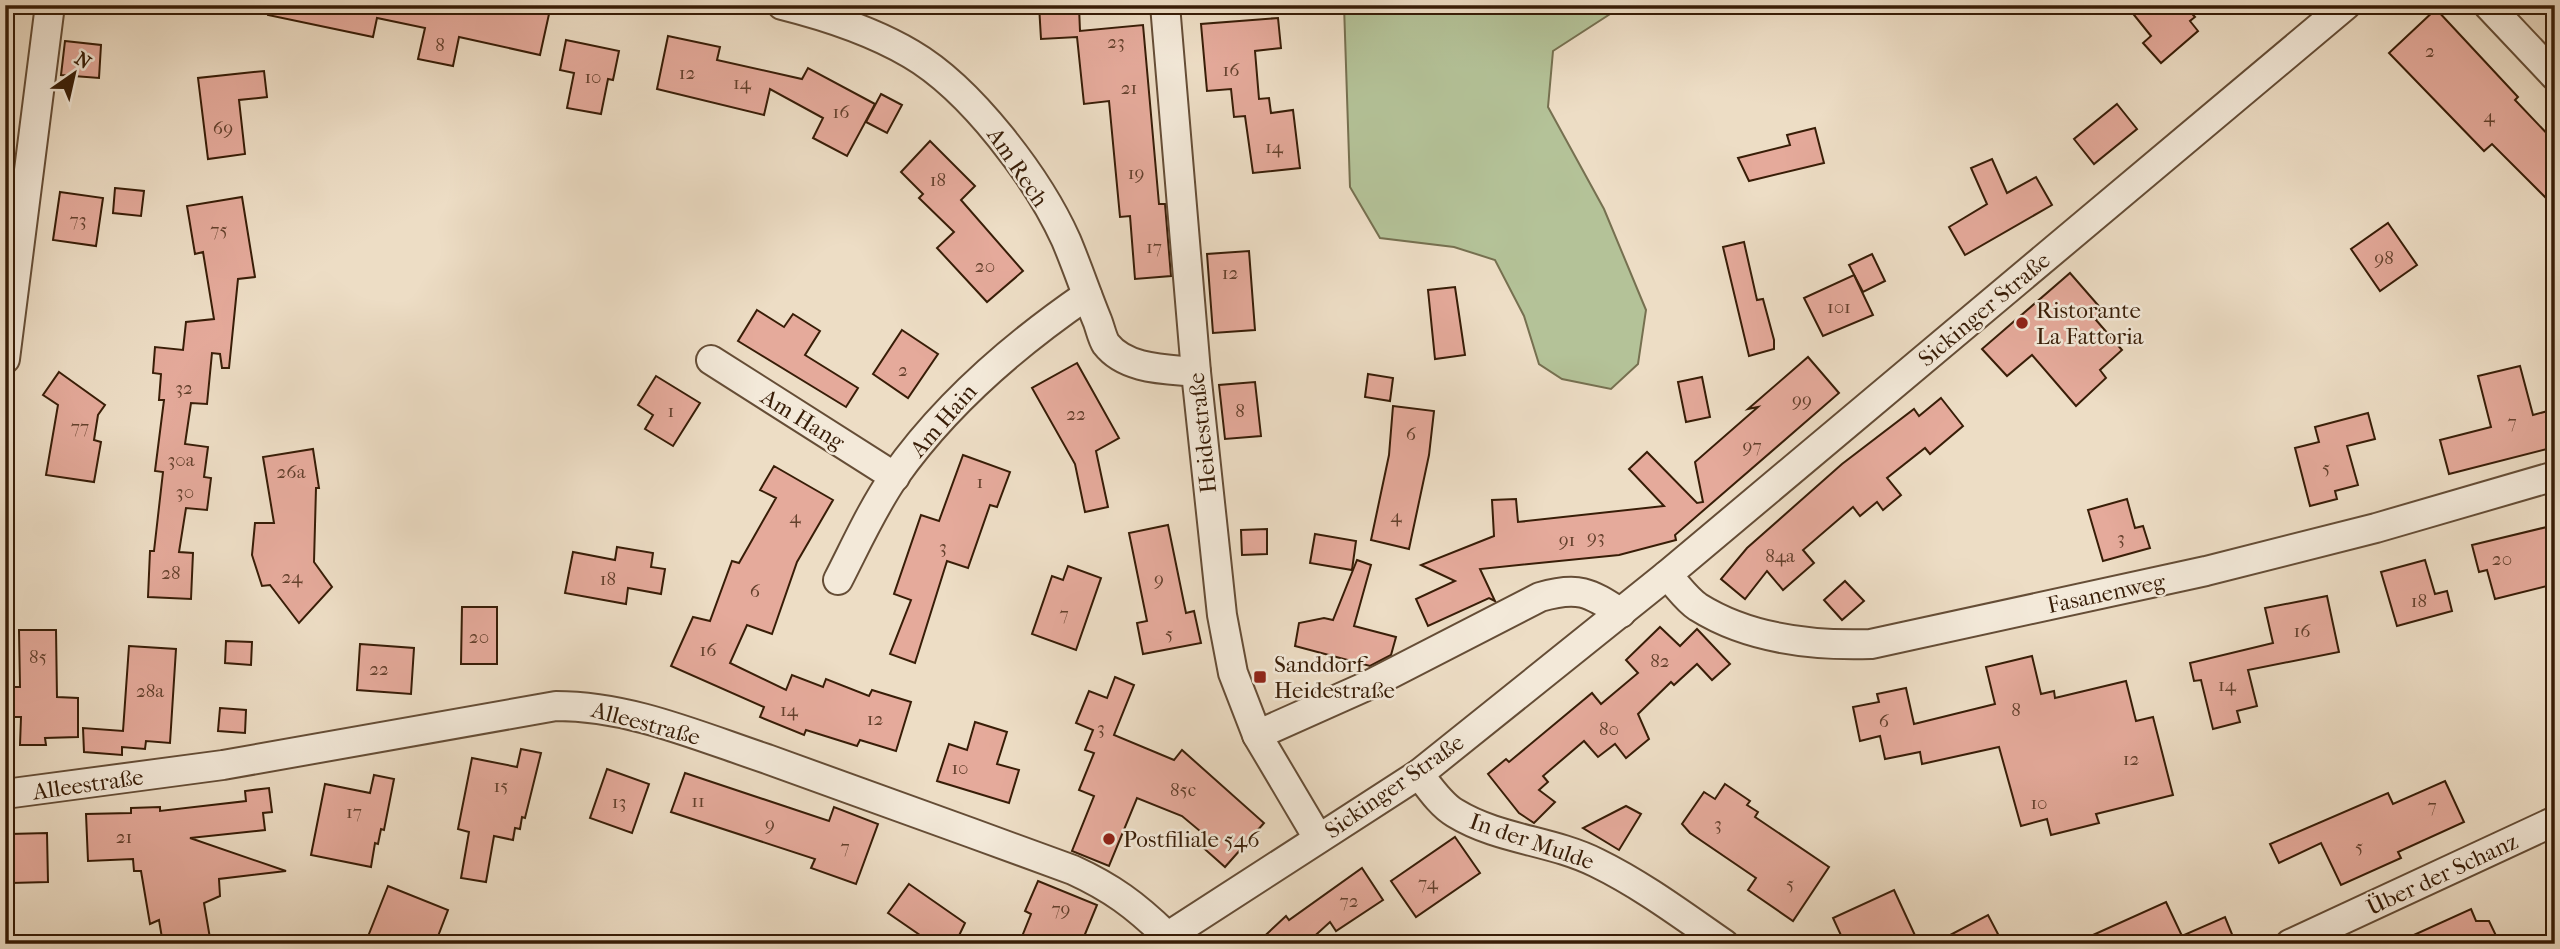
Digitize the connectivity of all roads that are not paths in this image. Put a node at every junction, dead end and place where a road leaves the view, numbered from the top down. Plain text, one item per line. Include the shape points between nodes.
1 (50, 5) edge
2 (782, 5) edge
3 (1165, 5) edge
4 (2346, 5) edge
5 (2488, 5) edge
6 (2555, 76) edge
7 (1087, 295) junction
8 (5, 359) edge
9 (711, 360) dead end
10 (1196, 372) junction
11 (2555, 476) edge
12 (894, 477) junction
13 (1667, 575) junction
14 (838, 580) dead end
15 (1621, 613) junction
16 (1257, 735) junction
17 (1419, 774) junction
18 (5, 794) edge
19 (2555, 821) edge
20 (1318, 838) junction
21 (1161, 939) edge
22 (1724, 944) edge
23 (2290, 944) edge

1 - 8 street
2 - 7 street, Am Rech via 863,31 912,55 947,80 980,113 1024,170 1065,238
3 - 10 street, Heidestraße
4 - 13 street, Sickinger Straße
5 - 6 street
7 - 10 street, Am Rech via 1106,344 1125,358 1146,367
7 - 12 street, Am Hain via 1023,339 983,375
9 - 12 street, Am Hang
10 - 16 street, Heidestraße via 1222,615 1233,673
11 - 13 street, Fasanenweg via 2206,571 1871,644 1820,646 1767,635 1696,606
12 - 14 street, Am Hain
13 - 15 street, Sickinger Straße
15 - 16 street via 1581,591 1540,597 1369,685
15 - 17 street, Sickinger Straße
16 - 20 street, Heidestraße
17 - 20 street, Sickinger Straße
17 - 22 street, In der Mulde via 1453,813 1492,831 1557,846 1596,862
18 - 21 street, Alleestraße via 223,765 556,706 586,706 688,732 1073,870 1110,887 1136,906
19 - 23 street, Über der Schanz
20 - 21 street, Sickinger Straße

